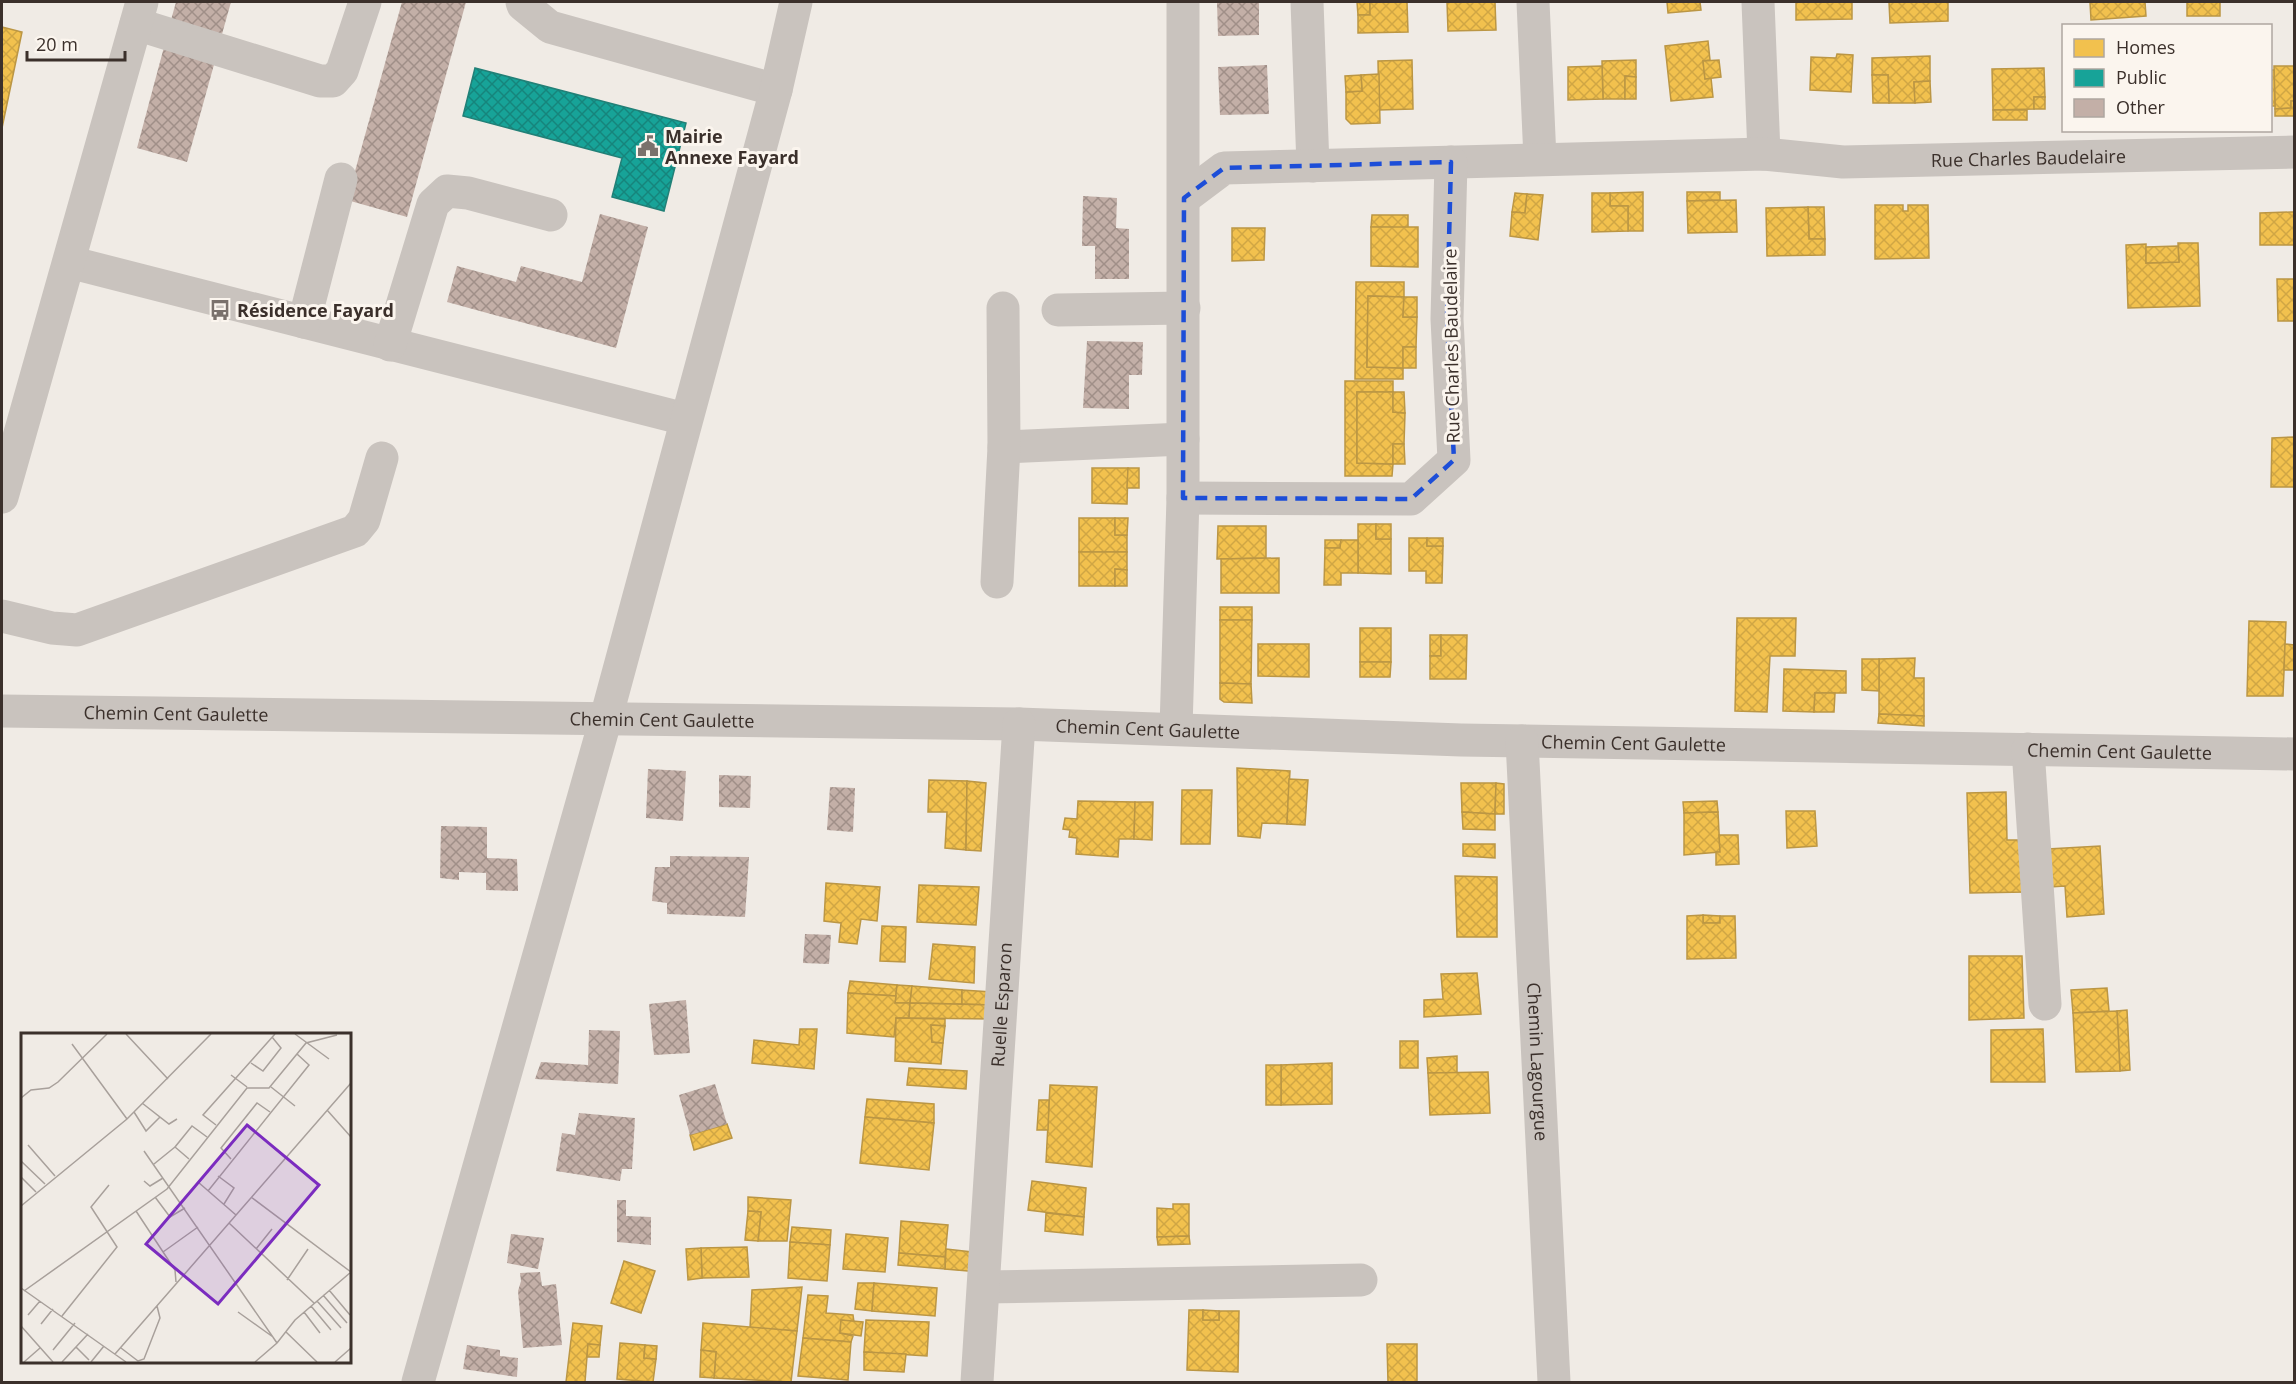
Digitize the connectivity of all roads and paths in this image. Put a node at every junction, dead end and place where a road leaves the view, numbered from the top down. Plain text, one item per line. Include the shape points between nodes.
1 (365, 2) edge
2 (522, 2) edge
3 (796, 2) edge
4 (1183, 2) edge
5 (1307, 2) edge
6 (1533, 2) edge
7 (1758, 2) edge
8 (139, 13) edge
9 (776, 90) junction
10 (2295, 152) edge
11 (1764, 154) junction
12 (1540, 159) junction
13 (1451, 162) junction
14 (1313, 166) junction
15 (341, 179) dead end
16 (1184, 198) junction
17 (551, 214) dead end
18 (69, 262) junction
19 (1004, 308) dead end
20 (1184, 308) junction
21 (1058, 310) dead end
22 (304, 322) junction
23 (390, 345) junction
24 (685, 420) junction
25 (1183, 439) junction
26 (1004, 447) junction
27 (382, 458) dead end
28 (2, 497) edge
29 (1183, 498) junction
30 (997, 582) dead end
31 (2, 616) edge
32 (2, 711) edge
33 (606, 718) junction
34 (1019, 724) junction
35 (1176, 728) junction
36 (1522, 741) junction
37 (2028, 749) junction
38 (2295, 753) edge
39 (2045, 1004) dead end
40 (1361, 1280) dead end
41 (985, 1287) junction
42 (418, 1383) edge
43 (977, 1383) edge
44 (1554, 1383) edge

1 - 8 street via 342,71 333,81 320,81
2 - 9 street via 550,27
3 - 9 street
4 - 16 street
5 - 14 street
6 - 12 street
7 - 11 street
8 - 18 street
9 - 24 street
10 - 11 street, Rue Charles Baudelaire via 1843,162
11 - 12 street, Rue Charles Baudelaire
12 - 13 street, Rue Charles Baudelaire
13 - 14 street, Rue Charles Baudelaire
13 - 29 street, Rue Charles Baudelaire via 1447,320 1454,460 1411,499
14 - 16 street, Rue Charles Baudelaire via 1224,168
15 - 22 street
16 - 20 street
17 - 23 street via 447,191 433,204
18 - 22 street
18 - 28 street
19 - 26 street
20 - 21 street
20 - 25 street
22 - 23 street
23 - 24 street
24 - 33 street
25 - 26 street
25 - 29 street
26 - 30 street
27 - 31 street via 364,520 355,531 77,630
29 - 35 street
32 - 33 street, Chemin Cent Gaulette
33 - 34 street, Chemin Cent Gaulette
33 - 42 street
34 - 35 street, Chemin Cent Gaulette
34 - 41 street, Ruelle Esparon
35 - 36 street, Chemin Cent Gaulette
36 - 37 street, Chemin Cent Gaulette
36 - 44 street, Chemin Lagourgue
37 - 38 street, Chemin Cent Gaulette
37 - 39 street
40 - 41 street
41 - 43 street, Ruelle Esparon

